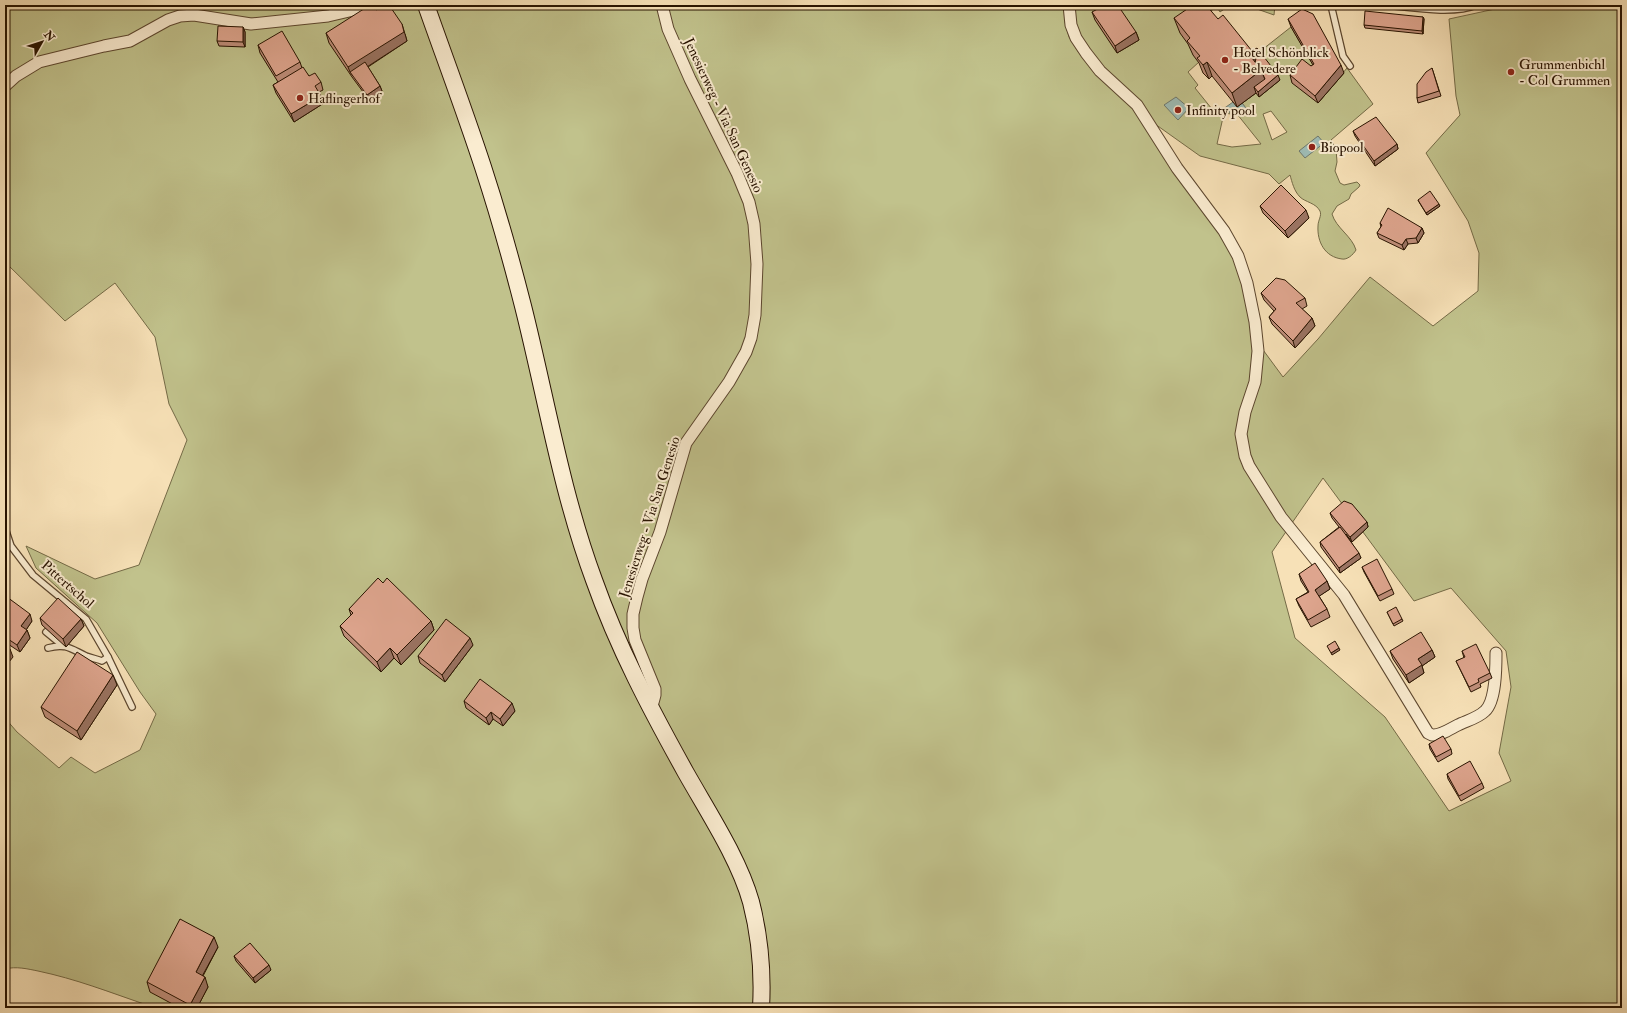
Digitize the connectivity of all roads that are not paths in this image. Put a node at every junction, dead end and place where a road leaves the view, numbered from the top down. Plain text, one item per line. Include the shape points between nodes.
1 (375, 5) edge
2 (426, 5) edge
3 (662, 5) edge
4 (1068, 5) edge
5 (1331, 5) edge
6 (1384, 5) edge
7 (1476, 5) edge
8 (1350, 66) dead end
9 (5, 86) edge
10 (5, 528) edge
11 (46, 632) edge
12 (63, 646) junction
13 (48, 648) dead end
14 (1496, 654) dead end
15 (108, 657) junction
16 (132, 707) dead end
17 (651, 710) junction
18 (761, 1008) edge

1 - 9 street via 328,16 251,24 194,15 180,16 130,41 39,62
2 - 17 main road via 504,235 578,535 594,583 629,666
3 - 17 street, Jenesierweg - Via San Genesio via 668,29 690,79 749,202 756,238 757,288 755,315 746,352 729,382 686,443 660,532 637,597 633,628 635,640 655,689
4 - 14 street via 1071,25 1086,53 1100,71 1137,105 1177,168 1224,231 1238,256 1247,283 1258,350 1255,382 1242,424 1243,444 1249,466 1281,517 1344,595 1428,733 1440,734 1487,710 1494,686
5 - 8 lane via 1343,56
6 - 7 lane via 1443,9 1460,9
10 - 15 lane, Pittertschol via 11,546 33,575 86,619
11 - 12 lane
12 - 13 lane
12 - 15 lane via 102,661
15 - 16 lane, Pittertschol
17 - 18 main road via 722,836 747,890 760,947

